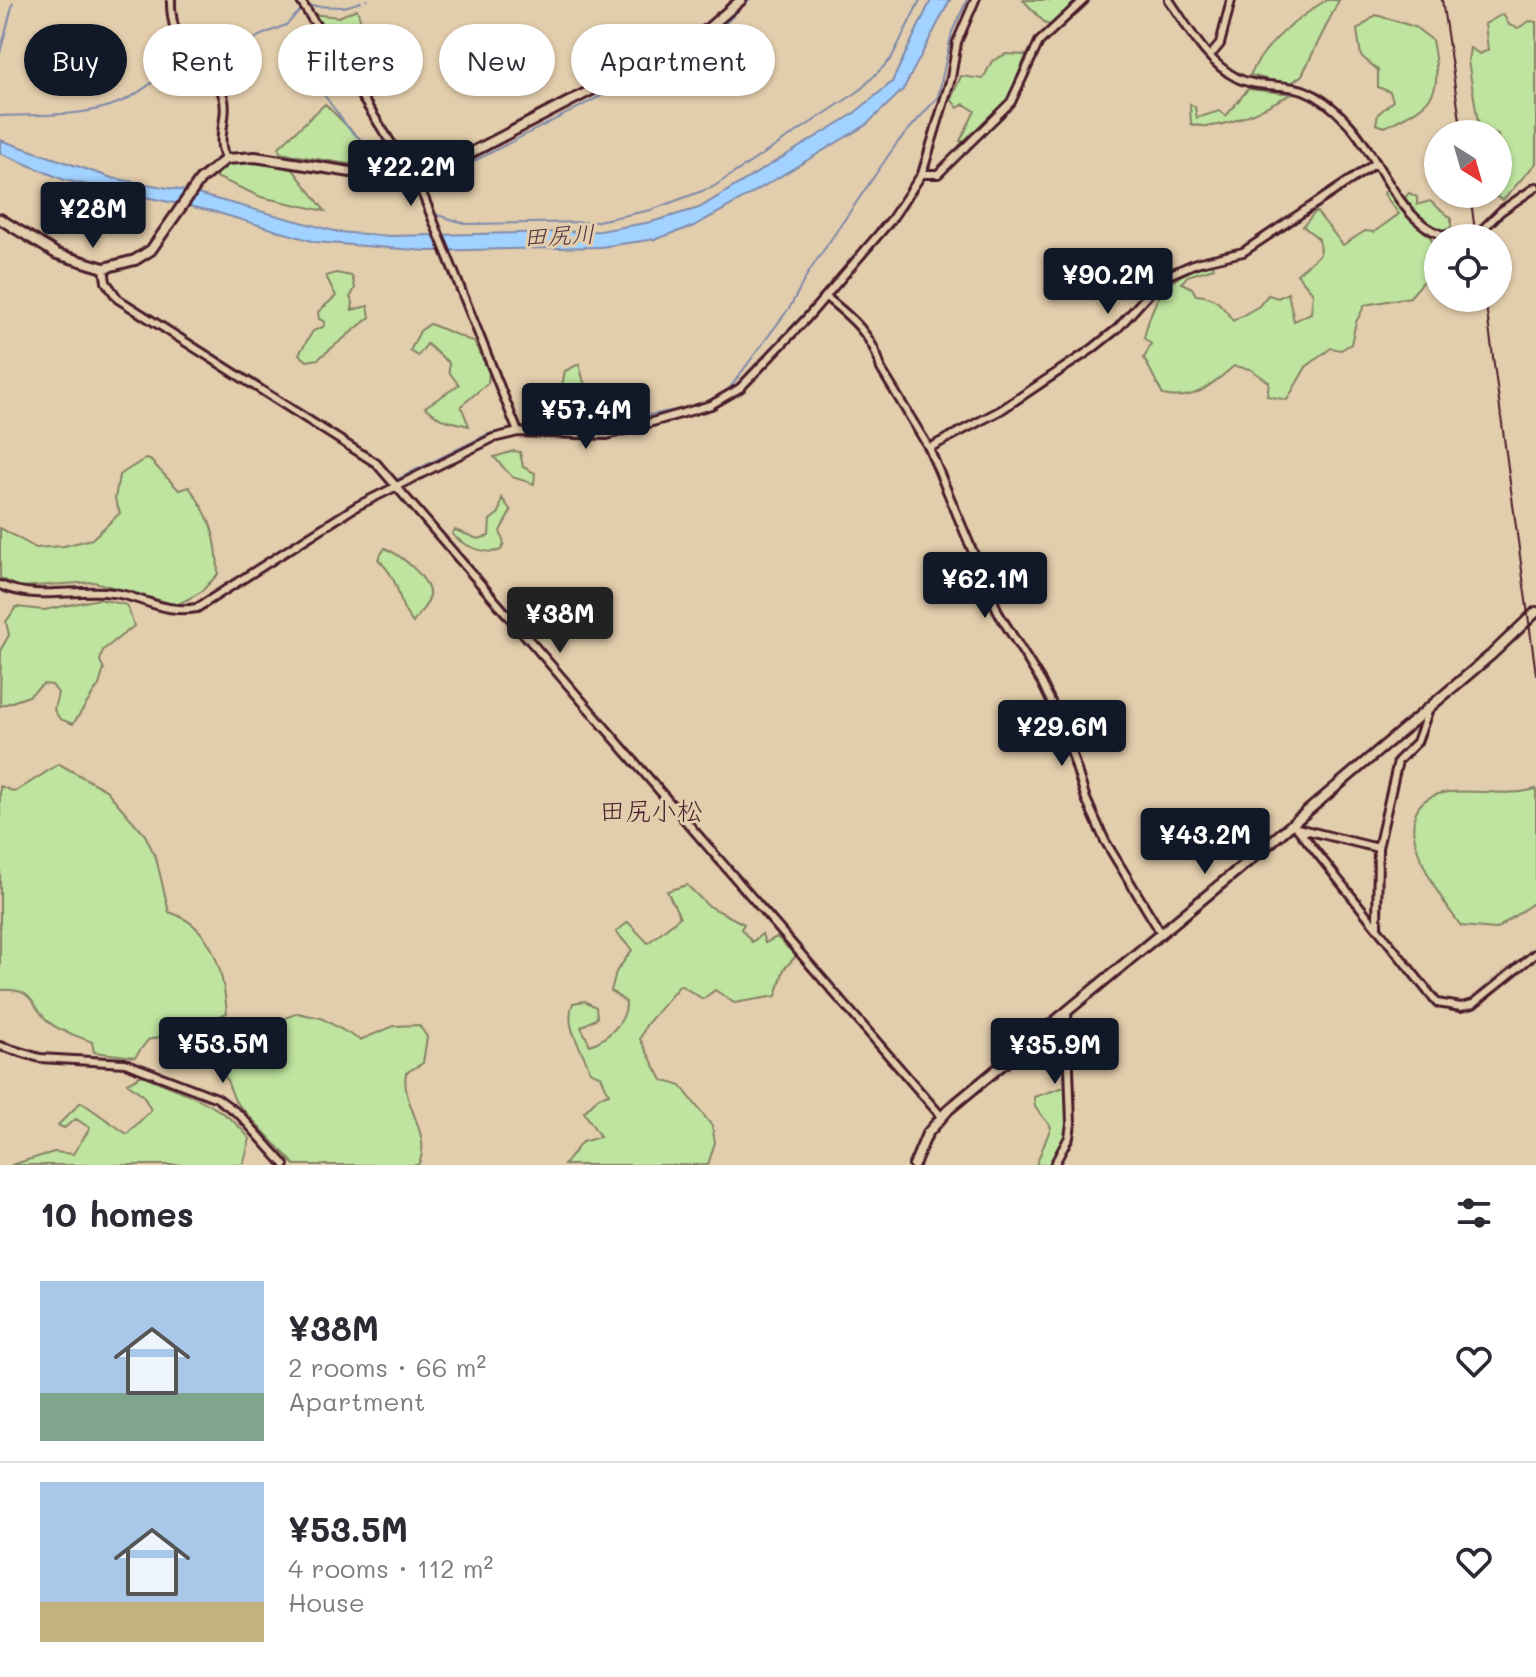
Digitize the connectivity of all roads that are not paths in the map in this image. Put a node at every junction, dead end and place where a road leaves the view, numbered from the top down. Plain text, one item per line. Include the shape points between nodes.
1 (171, 0) edge
2 (741, 0) edge
3 (975, 0) edge
4 (1084, 0) edge
5 (1169, 0) edge
6 (1231, 0) edge
7 (300, 1) edge
8 (1210, 56) junction
9 (226, 159) junction
10 (1376, 163) junction
11 (922, 174) junction
12 (412, 178) junction
13 (1536, 187) edge
14 (0, 219) edge
15 (1488, 224) edge
16 (1424, 226) edge
17 (104, 268) junction
18 (826, 297) junction
19 (517, 429) junction
20 (929, 448) junction
21 (397, 487) junction
22 (0, 585) edge
23 (1536, 612) edge
24 (1431, 706) junction
25 (1295, 826) junction
26 (1378, 848) junction
27 (1377, 928) junction
28 (1161, 933) junction
29 (1536, 953) edge
30 (1067, 1011) junction
31 (0, 1046) edge
32 (941, 1116) junction
33 (285, 1165) edge
34 (914, 1165) edge
35 (1054, 1165) edge

1 - 9 street via 170,13 187,63 217,85 223,96 220,148
2 - 12 street via 705,31 451,165
3 - 11 street via 957,42
4 - 11 street via 1039,42 1011,102 938,174
5 - 8 street
6 - 8 street via 1220,44
7 - 12 street
8 - 10 street via 1251,83 1301,89 1316,97 1346,120
9 - 12 street via 255,157
9 - 17 street via 200,180 151,250
10 - 16 street
10 - 20 street via 1243,252 1164,277 1092,349 1001,410
11 - 18 street via 900,209
12 - 19 street
13 - 15 street
14 - 17 street via 57,254
17 - 21 street via 118,299 353,446
18 - 19 street via 725,399 607,435
18 - 20 street via 860,326
19 - 21 street
20 - 28 street via 999,614 1064,729 1105,841
21 - 22 street via 357,506 197,608 171,611 124,595 86,591 40,596
21 - 32 street
23 - 24 street
24 - 25 street
24 - 26 street via 1417,742 1398,761
25 - 26 street
25 - 27 street
25 - 28 street
26 - 27 street
27 - 29 street via 1437,1003 1447,1006 1473,1004
28 - 30 street
30 - 32 street
30 - 35 street via 1071,1124
31 - 33 street via 40,1058 125,1063 217,1098 240,1115
32 - 34 street

